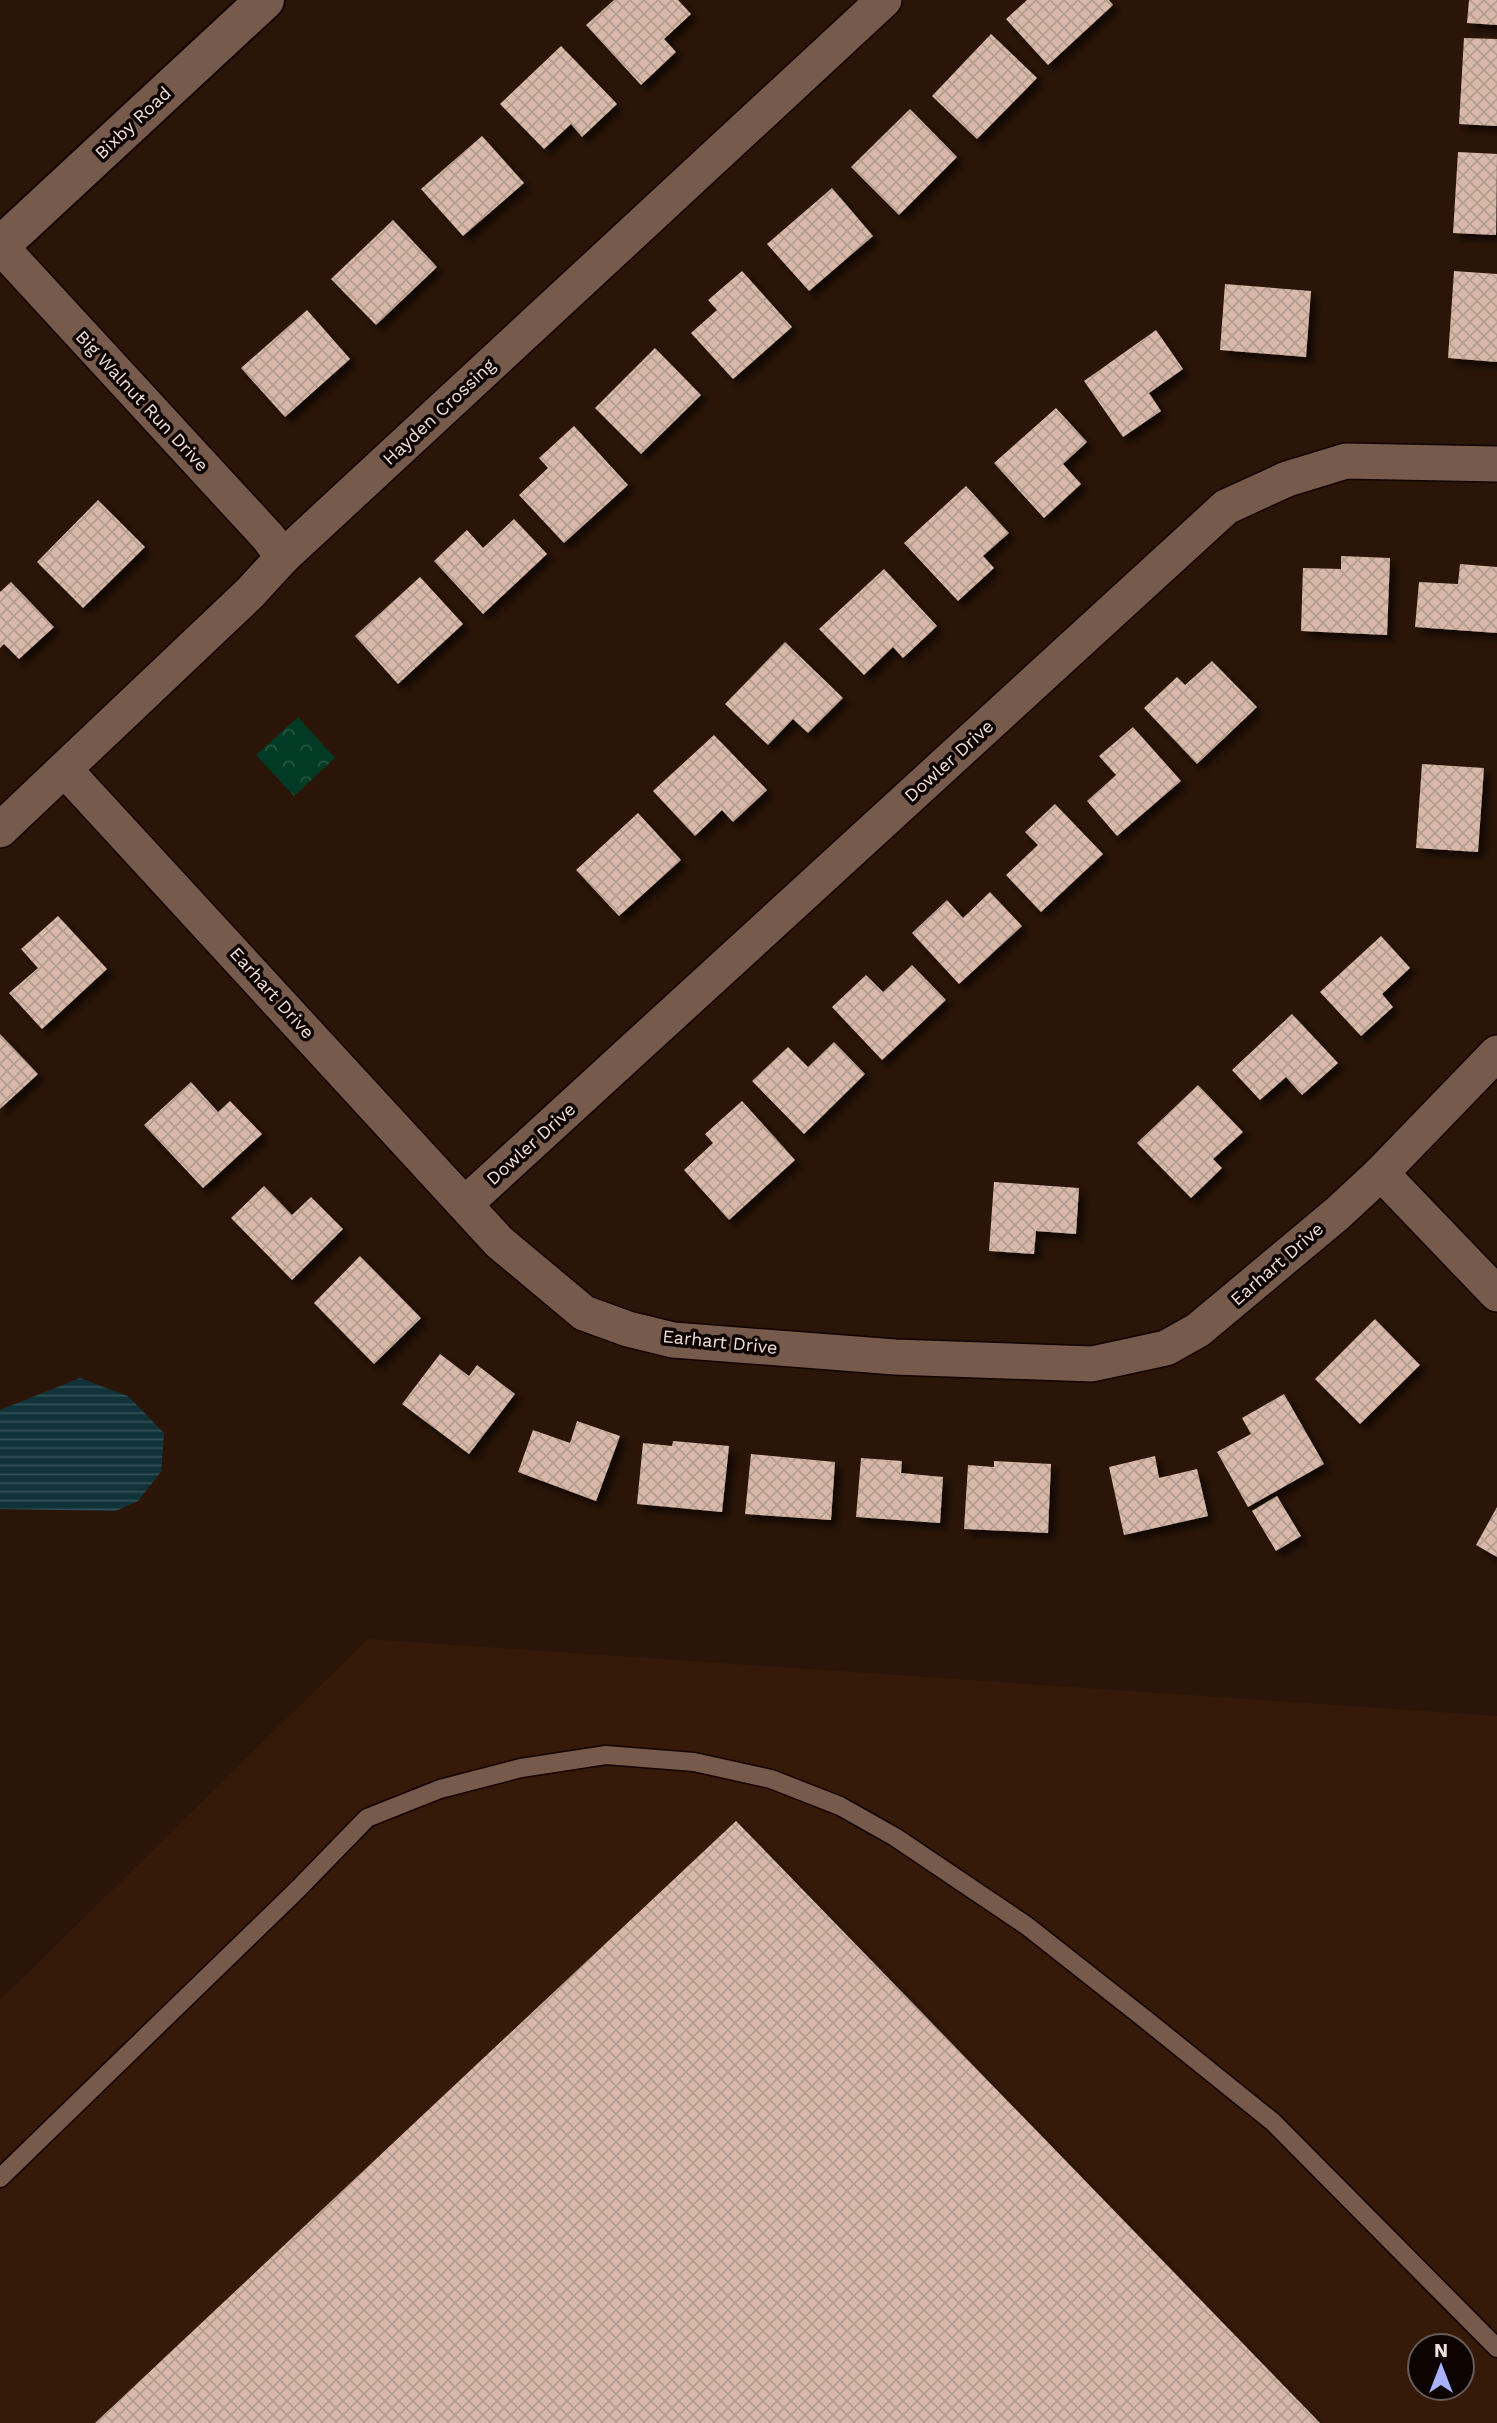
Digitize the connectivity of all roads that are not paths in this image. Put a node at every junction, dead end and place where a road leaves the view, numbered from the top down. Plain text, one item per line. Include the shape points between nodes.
1 (265, 0) edge
2 (884, 0) edge
3 (0, 246) edge
4 (1497, 464) edge
5 (283, 557) junction
6 (65, 770) junction
7 (0, 830) edge
8 (1497, 1053) edge
9 (1381, 1173) junction
10 (465, 1204) junction
11 (1497, 1294) edge
12 (0, 2178) edge
13 (1497, 2348) edge

1 - 3 street, Bixby Road
2 - 5 street, Hayden Crossing
3 - 5 street, Big Walnut Run Drive
4 - 10 street, Dowler Drive via 1346,461 1226,507
5 - 6 street, Hayden Crossing
6 - 7 street, Hayden Crossing
6 - 10 street, Earhart Drive
8 - 9 street, Earhart Drive
9 - 10 street, Earhart Drive via 1198,1330 1166,1348 1092,1364 895,1357 674,1340 639,1332 584,1313 499,1242
9 - 11 street
12 - 13 lane via 367,1818 440,1789 522,1768 606,1755 694,1762 771,1779 839,1806 895,1837 1027,1927 1273,2122

